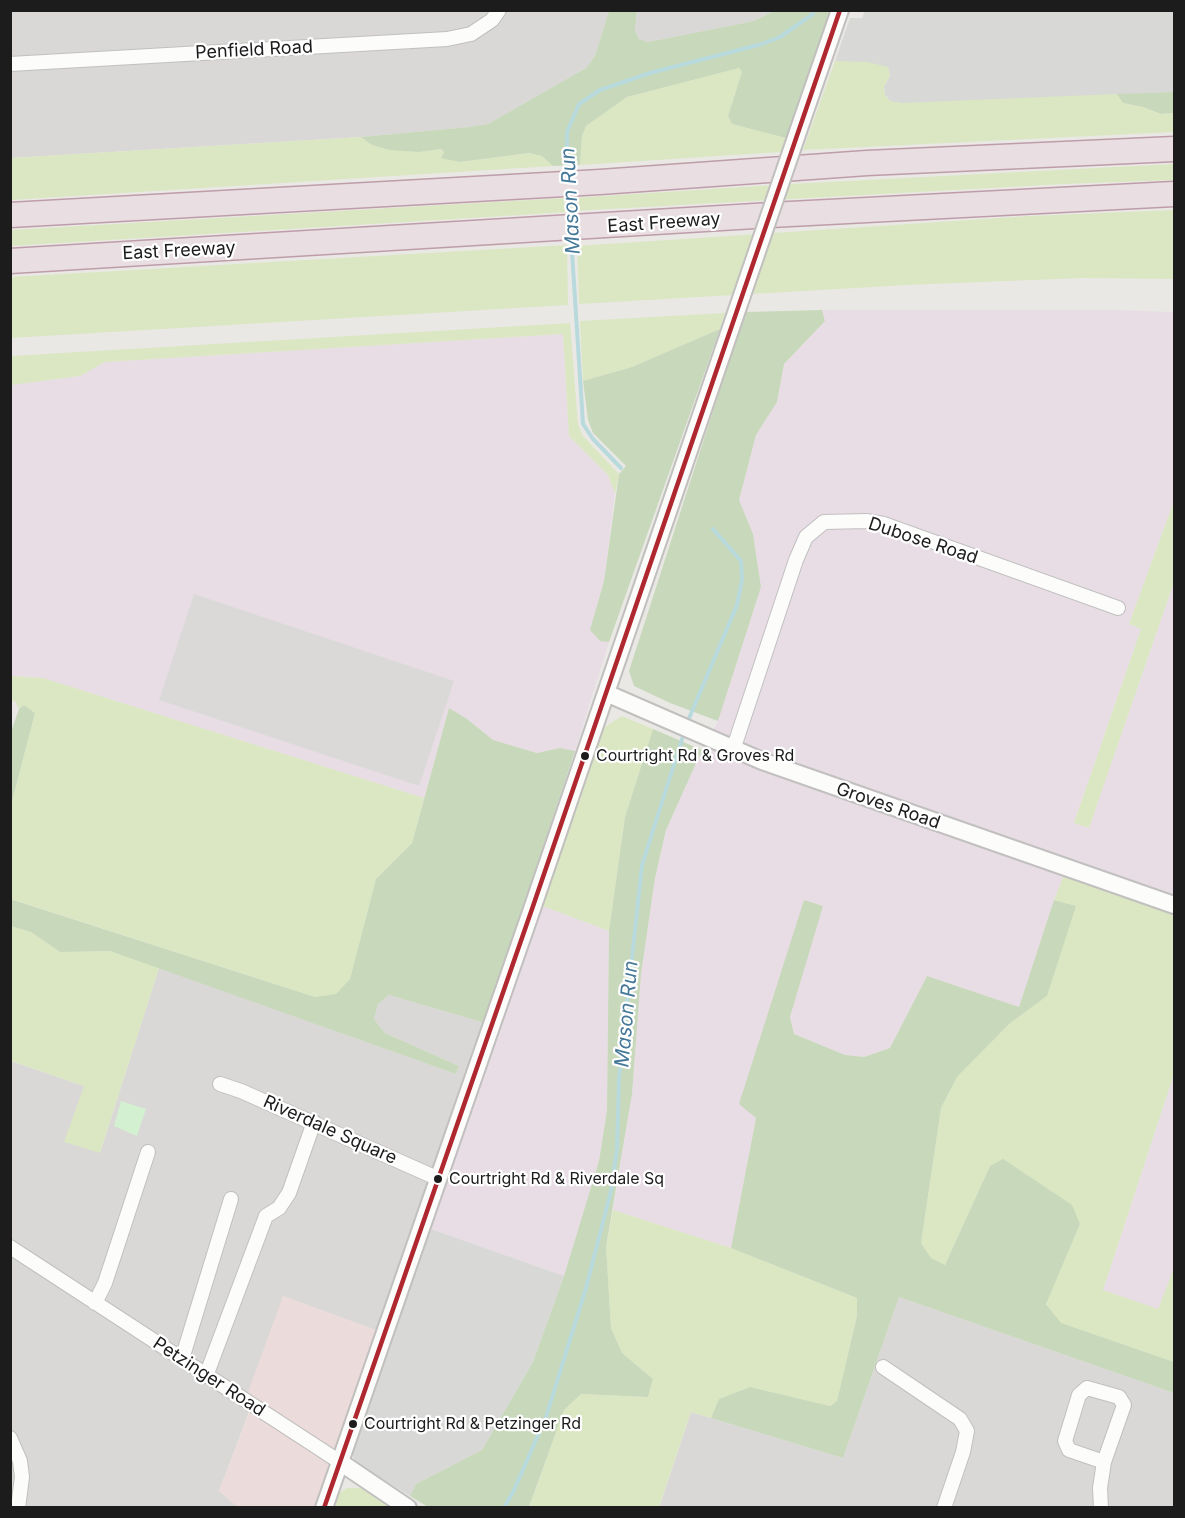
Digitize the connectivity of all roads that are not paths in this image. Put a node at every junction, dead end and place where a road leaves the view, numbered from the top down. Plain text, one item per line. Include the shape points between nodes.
1 (840, 10) edge
2 (495, 15) edge
3 (10, 64) edge
4 (1174, 149) edge
5 (1174, 194) edge
6 (10, 215) edge
7 (10, 261) edge
8 (1118, 608) dead end
9 (606, 693) junction
10 (733, 750) junction
11 (1174, 905) edge
12 (219, 1083) dead end
13 (314, 1122) junction
14 (148, 1152) dead end
15 (439, 1179) junction
16 (231, 1199) dead end
17 (10, 1247) edge
18 (95, 1303) junction
19 (182, 1359) junction
20 (883, 1367) dead end
21 (206, 1376) junction
22 (10, 1438) edge
23 (340, 1462) junction
24 (1104, 1462) junction
25 (18, 1508) edge
26 (324, 1508) edge
27 (408, 1508) edge
28 (944, 1508) edge
29 (1101, 1508) edge

1 - 9 street, bridge
2 - 3 street, Penfield Road via 471,34 447,39
4 - 6 highway
5 - 7 highway, East Freeway
8 - 10 street, Dubose Road via 884,524 824,522 806,537 796,560
9 - 10 street, Groves Road
9 - 15 street
10 - 11 street, Groves Road
12 - 13 street, Riverdale Square
13 - 15 street, Riverdale Square
13 - 21 street via 289,1192 279,1208 266,1216
14 - 18 street
15 - 23 street
16 - 19 street
17 - 18 street, Petzinger Road
18 - 19 street, Petzinger Road
19 - 21 street, Petzinger Road
20 - 28 street via 960,1419 967,1431
21 - 23 street, Petzinger Road
22 - 25 street via 22,1477
23 - 26 street
23 - 27 street, Petzinger Road
24 - 24 street via 1124,1405 1119,1397 1087,1388 1079,1395 1065,1441 1069,1450
24 - 29 street

